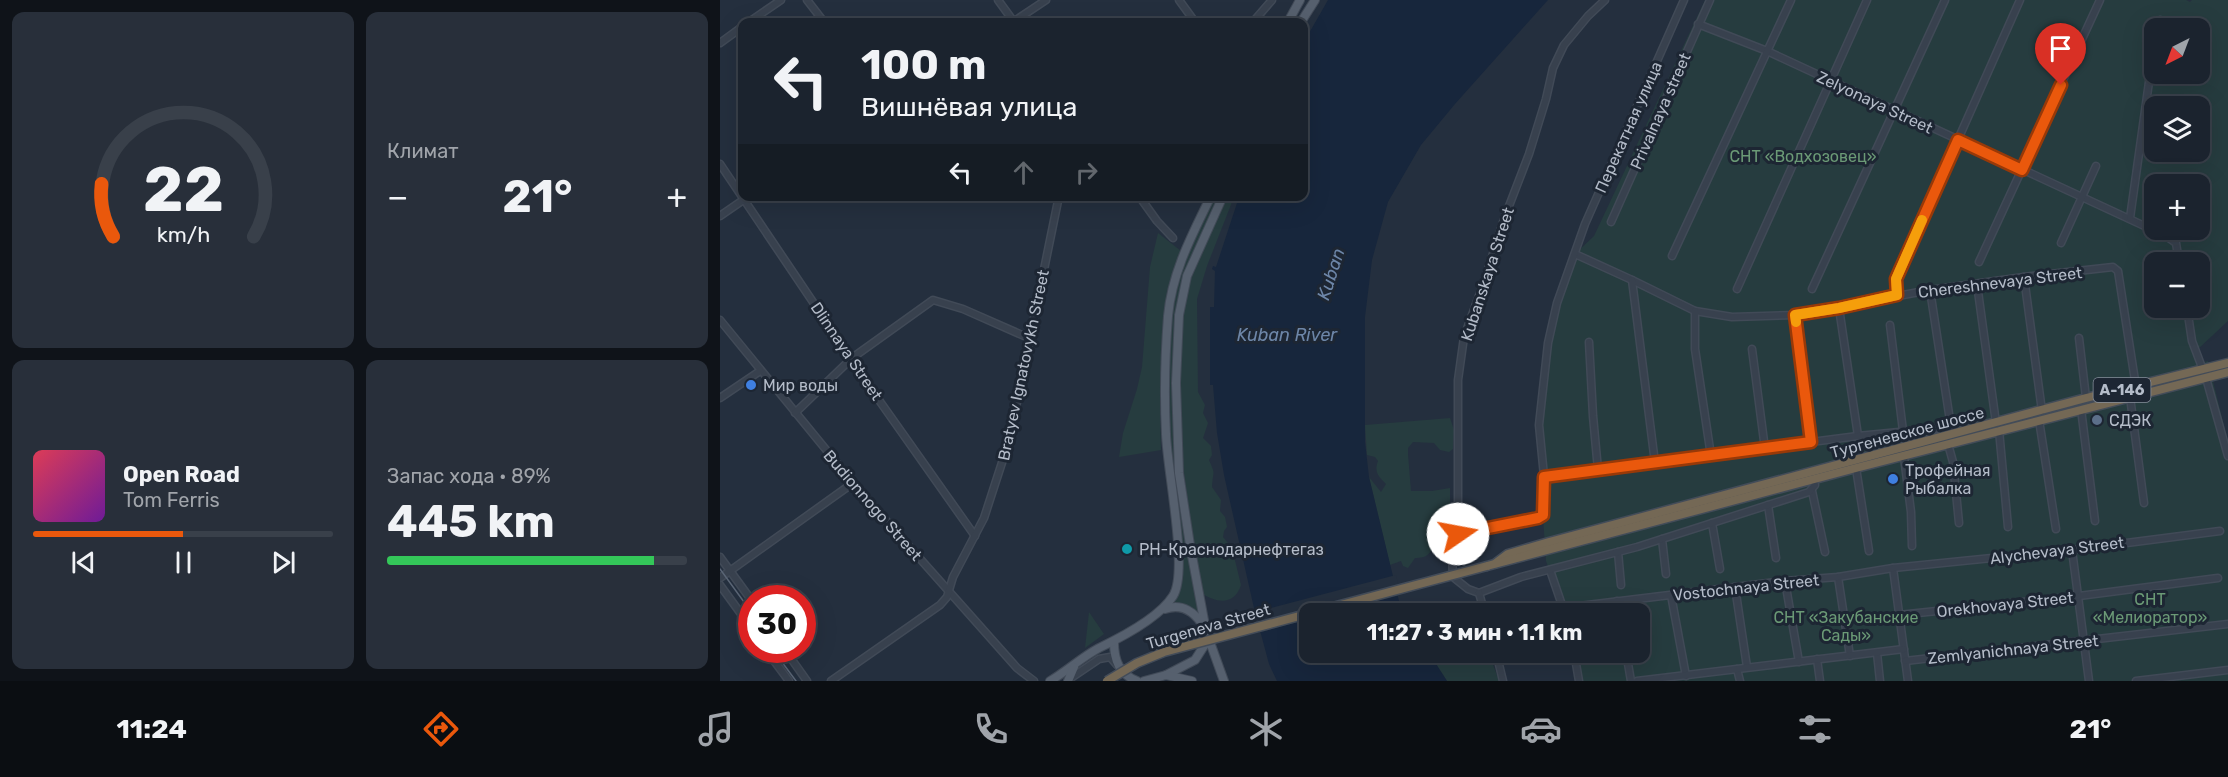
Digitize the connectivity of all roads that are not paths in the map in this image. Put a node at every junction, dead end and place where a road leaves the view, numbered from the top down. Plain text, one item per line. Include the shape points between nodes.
1 (782, 0) edge
2 (807, 0) edge
3 (998, 0) edge
4 (1046, 0) edge
5 (1179, 0) edge
6 (1272, 0) edge
7 (1300, 0) edge
8 (1315, 0) edge
9 (1605, 0) edge
10 (1684, 0) edge
11 (1710, 0) edge
12 (1791, 0) edge
13 (1867, 0) edge
14 (1945, 0) edge
15 (2020, 0) edge
16 (2100, 0) edge
17 (755, 18) edge
18 (821, 18) edge
19 (1011, 18) edge
20 (1020, 18) edge
21 (1192, 18) edge
22 (1256, 18) edge
23 (1290, 18) edge
24 (1304, 18) edge
25 (1698, 24) junction
26 (738, 30) edge
27 (720, 43) edge
28 (1767, 51) junction
29 (1830, 82) junction
30 (2149, 84) edge
31 (1893, 110) junction
32 (1958, 140) junction
33 (720, 164) edge
34 (2096, 166) dead end
35 (2022, 170) junction
36 (738, 188) edge
37 (2083, 196) junction
38 (742, 201) edge
39 (748, 201) edge
40 (1058, 201) edge
41 (1142, 201) edge
42 (1209, 201) edge
43 (1220, 201) edge
44 (720, 216) edge
45 (2130, 218) junction
46 (1611, 222) dead end
47 (1173, 238) dead end
48 (2061, 243) dead end
49 (2178, 252) edge
50 (1575, 256) junction
51 (1672, 256) dead end
52 (1979, 262) dead end
53 (2024, 277) junction
54 (1632, 280) junction
55 (1977, 284) junction
56 (1737, 289) dead end
57 (1812, 289) dead end
58 (1930, 290) junction
59 (1897, 295) junction
60 (1839, 308) junction
61 (1695, 311) junction
62 (1795, 315) junction
63 (2189, 318) edge
64 (720, 320) edge
65 (1890, 325) dead end
66 (2079, 338) dead end
67 (1031, 339) junction
68 (1589, 342) dead end
69 (1752, 349) dead end
70 (852, 358) junction
71 (2228, 363) edge
72 (760, 371) junction
73 (2228, 372) edge
74 (2204, 374) junction
75 (2136, 387) junction
76 (2130, 397) junction
77 (720, 398) edge
78 (2085, 398) junction
79 (2081, 409) junction
80 (795, 413) junction
81 (2041, 416) junction
82 (1997, 427) junction
83 (1920, 430) junction
84 (1903, 431) junction
85 (1858, 436) junction
86 (1949, 436) junction
87 (1811, 442) junction
88 (1917, 444) junction
89 (1765, 448) junction
90 (1711, 456) junction
91 (2228, 456) edge
92 (1904, 457) junction
93 (1655, 463) junction
94 (1856, 468) junction
95 (1598, 470) junction
96 (1823, 474) junction
97 (1544, 477) junction
98 (1814, 480) junction
99 (853, 483) junction
100 (1812, 490) junction
101 (2144, 503) dead end
102 (1768, 505) junction
103 (2095, 521) dead end
104 (1712, 523) junction
105 (1959, 523) dead end
106 (2008, 527) dead end
107 (2056, 529) dead end
108 (2220, 531) dead end
109 (1458, 534) junction
110 (975, 536) junction
111 (1662, 539) junction
112 (1912, 546) dead end
113 (1869, 550) dead end
114 (2072, 550) junction
115 (1618, 552) junction
116 (1825, 552) dead end
117 (720, 556) edge
118 (1776, 558) dead end
119 (1490, 565) junction
120 (1893, 568) junction
121 (1720, 569) dead end
122 (1550, 570) junction
123 (730, 571) junction
124 (1666, 574) dead end
125 (1838, 577) junction
126 (720, 578) edge
127 (2218, 578) dead end
128 (1785, 581) junction
129 (720, 585) edge
130 (740, 585) edge
131 (1621, 585) dead end
132 (1735, 587) junction
133 (948, 592) junction
134 (1479, 593) junction
135 (1671, 595) junction
136 (2079, 596) junction
137 (1617, 602) joint
138 (1346, 603) edge
139 (1482, 603) edge
140 (1562, 603) edge
141 (1610, 603) edge
142 (1164, 609) junction
143 (738, 610) edge
144 (1899, 615) junction
145 (1299, 616) edge
146 (2228, 624) edge
147 (1208, 634) junction
148 (2084, 641) junction
149 (1114, 642) junction
150 (1904, 649) junction
151 (1876, 653) junction
152 (1850, 656) junction
153 (1817, 659) junction
154 (1905, 661) junction
155 (1799, 662) junction
156 (776, 663) edge
157 (794, 663) edge
158 (1499, 663) edge
159 (1576, 663) edge
160 (1628, 663) edge
161 (1074, 666) junction
162 (1747, 667) junction
163 (1017, 668) junction
164 (1120, 668) junction
165 (1737, 669) junction
166 (2228, 670) edge
167 (1166, 675) junction
168 (1686, 676) junction
169 (1703, 677) edge
170 (789, 681) edge
171 (807, 681) edge
172 (831, 681) edge
173 (1024, 681) edge
174 (1034, 681) edge
175 (1050, 681) edge
176 (1067, 681) edge
177 (1107, 681) edge
178 (1137, 681) edge
179 (1144, 681) edge
180 (1192, 681) edge
181 (1224, 681) edge
182 (1503, 681) edge
183 (1579, 681) edge
184 (1631, 681) edge
185 (1638, 681) edge
186 (1740, 681) edge
187 (1820, 681) edge
188 (1880, 681) edge
189 (1908, 681) edge
190 (2089, 681) edge
191 (2136, 681) edge

1 - 17 street
2 - 18 street
3 - 19 street
4 - 20 street
5 - 21 street
6 - 22 street
7 - 23 main road
8 - 24 main road
9 - 109 street, Kubanskaya Street via 1587,15 1564,45 1553,68 1528,154 1464,337 1458,380
10 - 50 street, Перекатная улица
11 - 25 street, Privalnaya street
12 - 28 street
13 - 29 street
14 - 31 street
15 - 32 street
16 - 35 street
25 - 28 street, Zelyonaya Street
25 - 46 street, Privalnaya street
26 - 27 street
28 - 29 street, Zelyonaya Street
28 - 51 street
29 - 31 street, Zelyonaya Street
29 - 56 street
30 - 45 street
31 - 32 street, Zelyonaya Street
31 - 57 street
32 - 35 street, Zelyonaya Street
32 - 59 street via 1896,279
33 - 36 street, Dlinnaya Street
34 - 37 street
35 - 37 street, Zelyonaya Street
35 - 52 street
37 - 45 street, Zelyonaya Street
37 - 48 street
38 - 44 street
39 - 70 street, Dlinnaya Street
40 - 67 street, Bratyev Ignatovykh Street
41 - 47 street
42 - 142 main road via 1181,259 1168,317 1166,435 1180,569 1179,582
43 - 147 main road via 1183,290 1176,383 1179,473
45 - 49 street, Zelyonaya Street via 2176,243
50 - 54 street, Chereshnevaya Street
50 - 97 street, Перекатная улица via 1557,303 1548,343 1539,425
53 - 55 street, Chereshnevaya Street
53 - 75 street, Chereshnevaya Street via 2116,268
53 - 81 street
54 - 61 street, Chereshnevaya Street
54 - 93 street
55 - 58 street, Chereshnevaya Street
55 - 82 street
58 - 59 street, Chereshnevaya Street
58 - 86 street
59 - 60 street, Chereshnevaya Street
60 - 62 street, Chereshnevaya Street
60 - 85 street
61 - 62 street, Chereshnevaya Street via 1732,317
61 - 90 street via 1695,349
62 - 87 street
63 - 74 street
64 - 72 street, Budionnogo Street
65 - 84 street
66 - 78 street
67 - 70 street via 933,300
67 - 110 street, Bratyev Ignatovykh Street via 1009,441
68 - 95 street
69 - 89 street
70 - 80 street
70 - 110 street, Dlinnaya Street
71 - 74 highway, Тургеневское шоссе / А-146
72 - 77 street
72 - 80 street, Budionnogo Street
73 - 74 highway, Тургеневское шоссе / А-146
74 - 75 highway, Тургеневское шоссе / А-146
74 - 76 highway, Тургеневское шоссе / А-146
74 - 91 street
75 - 78 highway, Тургеневское шоссе / А-146
76 - 79 highway, Тургеневское шоссе / А-146
76 - 101 street
78 - 81 highway, Тургеневское шоссе / А-146
79 - 81 highway, Тургеневское шоссе / А-146
79 - 103 street
80 - 99 street, Budionnogo Street
81 - 82 highway, Тургеневское шоссе / А-146
81 - 107 street
82 - 86 highway, Тургеневское шоссе / А-146
82 - 106 street
83 - 84 street
83 - 86 street
83 - 88 street
84 - 85 street
85 - 87 street
86 - 88 highway, Тургеневское шоссе / А-146
86 - 92 highway, Тургеневское шоссе / А-146
86 - 105 street
87 - 89 street
88 - 96 highway, Тургеневское шоссе / А-146
89 - 90 street
90 - 93 street
92 - 94 highway, Тургеневское шоссе / А-146
92 - 112 street
93 - 95 street
94 - 96 highway, Тургеневское шоссе / А-146
94 - 113 street
95 - 97 street
96 - 98 highway, Тургеневское шоссе
96 - 119 highway, Тургеневское шоссе via 1508,554
97 - 109 street, Перекатная улица via 1543,515
98 - 100 street
98 - 119 highway, Тургеневское шоссе
99 - 123 street
99 - 133 street, Budionnogo Street
100 - 102 street
100 - 116 street
102 - 104 street
102 - 118 street
104 - 111 street
104 - 121 street
108 - 114 street, Alychevaya Street
109 - 134 street, Kubanskaya Street via 1452,555 1453,577
110 - 133 street, Bratyev Ignatovykh Street
111 - 115 street
111 - 124 street
114 - 120 street, Alychevaya Street
114 - 136 street
115 - 122 street
115 - 131 street
117 - 123 street
119 - 138 highway, Тургеневское шоссе, bridge
120 - 125 street, Vostochnaya Street
120 - 144 street
122 - 134 street
122 - 140 street
123 - 126 street
123 - 130 street
125 - 128 street, Vostochnaya Street
125 - 152 street
127 - 136 street, Orekhovaya Street
128 - 132 street, Vostochnaya Street
128 - 155 street
129 - 143 street
132 - 135 street, Vostochnaya Street
132 - 162 street
133 - 163 street, Budionnogo Street
133 - 172 street, Bratyev Ignatovykh Street via 940,604
134 - 139 street
135 - 137 street, Vostochnaya Street
135 - 168 street
136 - 144 street, Orekhovaya Street
136 - 148 street
137 - 141 street, Vostochnaya Street
142 - 147 main road via 1185,609 1199,619
142 - 149 main road
144 - 150 street
145 - 177 highway, Turgeneva Street, bridge via 1164,652
146 - 148 street, Zemlyanichnaya Street
147 - 167 main road via 1195,660
147 - 181 main road
148 - 154 street, Zemlyanichnaya Street
148 - 190 street
149 - 161 main road
149 - 164 main road
150 - 151 street
150 - 154 street
151 - 152 street
151 - 188 street
152 - 153 street
153 - 155 street
153 - 187 street
154 - 189 street
155 - 162 street
156 - 170 street
157 - 171 street
158 - 182 street
159 - 183 street
160 - 184 street
161 - 175 main road
161 - 176 main road
162 - 165 street
163 - 173 street
163 - 174 street, Budionnogo Street
164 - 176 street via 1106,657
164 - 178 main road
165 - 169 street
165 - 186 street
166 - 191 street
167 - 179 main road
167 - 180 main road
168 - 169 street
168 - 185 street

